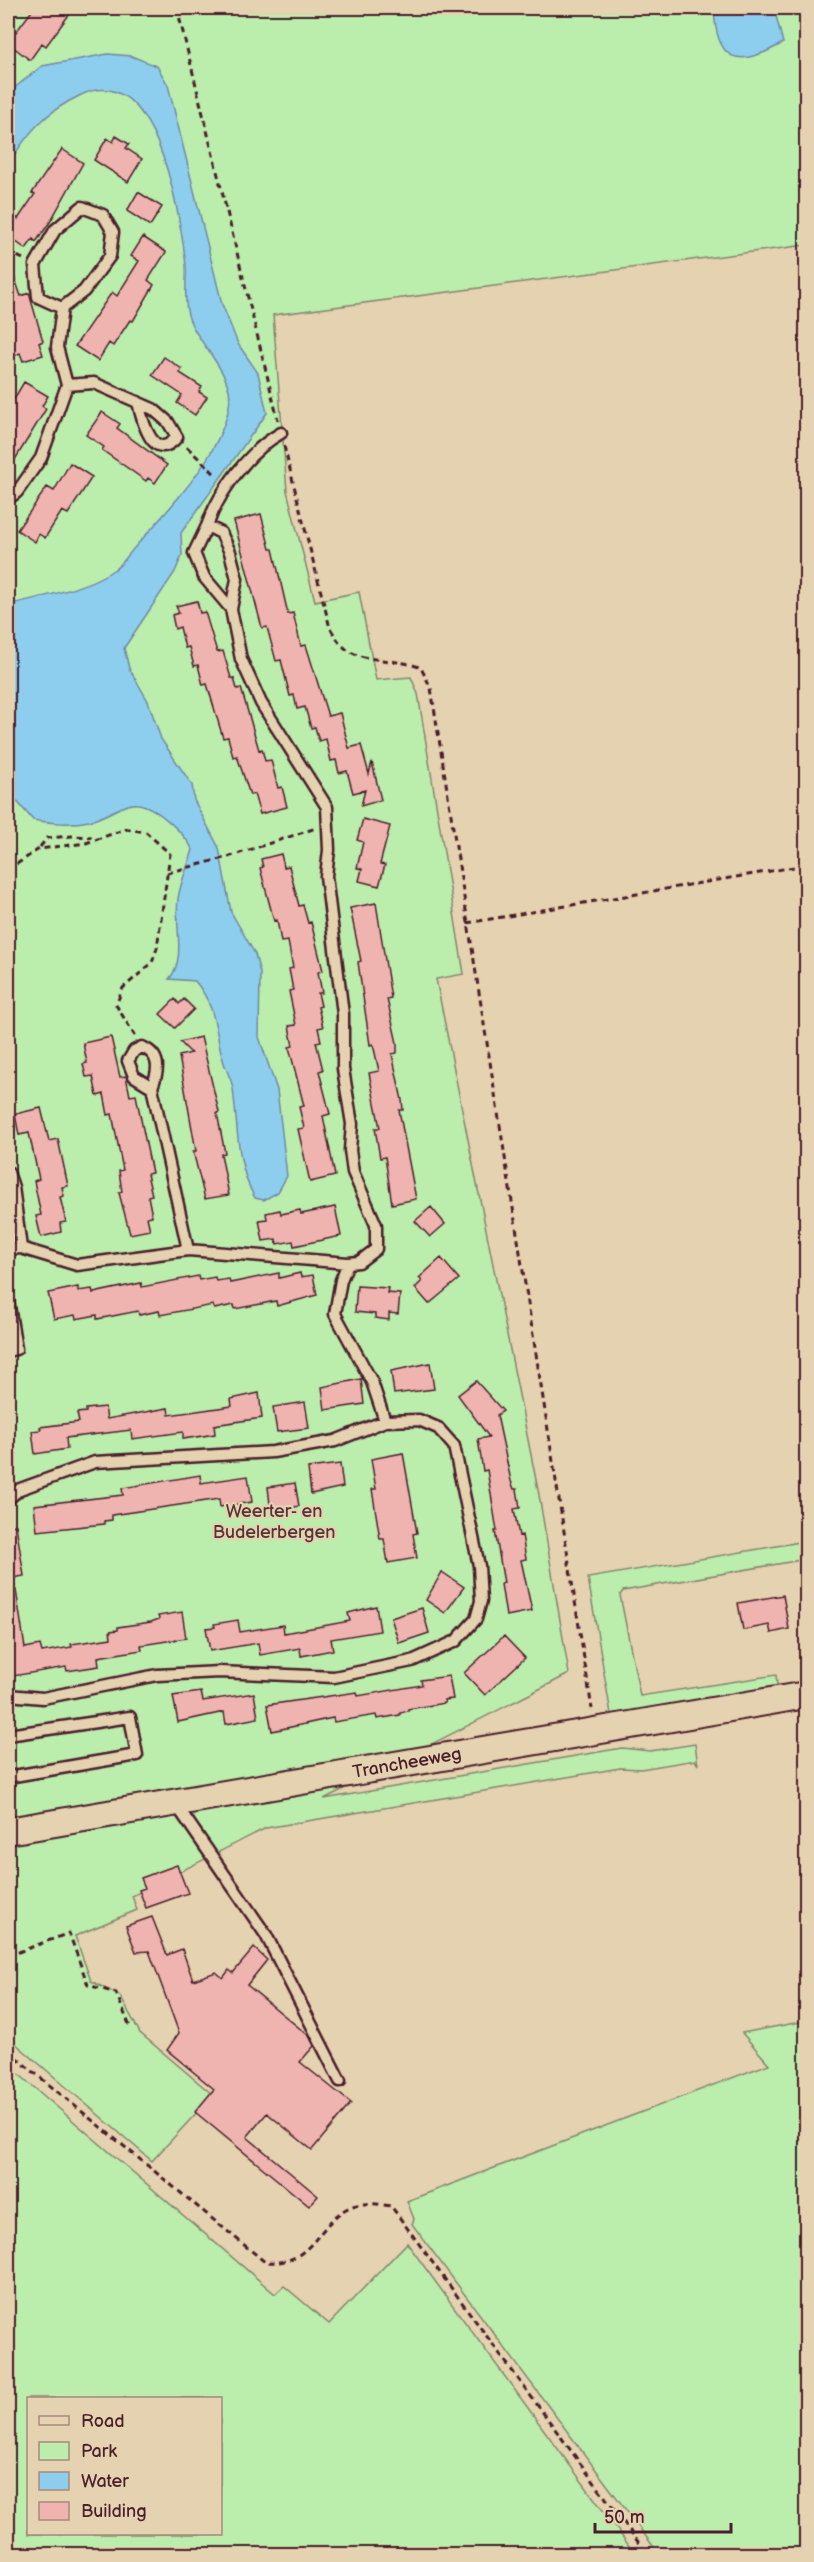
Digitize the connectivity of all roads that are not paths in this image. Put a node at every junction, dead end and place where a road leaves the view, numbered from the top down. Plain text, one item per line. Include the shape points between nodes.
1 (62, 308) junction
2 (67, 385) junction
3 (138, 402) junction
4 (281, 433) road end
5 (8, 499) edge
6 (207, 526) junction
7 (231, 609) junction
8 (152, 1087) junction
9 (8, 1172) edge
10 (21, 1248) junction
11 (8, 1249) edge
12 (188, 1250) junction
13 (348, 1263) junction
14 (8, 1300) edge
15 (8, 1351) edge
16 (385, 1421) junction
17 (8, 1499) edge
18 (8, 1695) edge
19 (807, 1695) edge
20 (8, 1735) edge
21 (8, 1777) edge
22 (175, 1802) junction
23 (8, 1831) edge
24 (340, 2081) dead end

1 - 1 lane via 84,291 110,256 113,232 103,214 82,207 55,230 35,265 38,297
1 - 2 lane via 57,348
2 - 3 lane via 94,383
2 - 5 lane via 41,458
3 - 3 lane via 161,416 177,437 171,444 155,443 145,429
4 - 6 lane via 255,451 211,513
6 - 7 lane via 221,533 230,552 237,579
6 - 7 lane via 194,553 204,577
7 - 13 lane via 241,659 261,703 327,807 326,876 343,1014 343,1069 352,1124 350,1150 353,1172 376,1225 376,1249 358,1262
8 - 8 lane via 157,1062 152,1051 141,1047 128,1061 134,1076
8 - 12 lane
9 - 10 lane
10 - 11 lane
10 - 12 lane via 76,1265
12 - 13 lane
13 - 16 lane via 335,1314 372,1382
14 - 15 lane via 16,1349
16 - 17 lane via 335,1442 273,1452 95,1462 20,1489
16 - 18 lane via 418,1419 438,1428 454,1446 479,1566 481,1601 476,1619 456,1641 412,1661 334,1677 220,1672 157,1676 43,1698
19 - 22 street, Trancheeweg
20 - 21 lane via 130,1717 137,1755
22 - 23 street, Trancheeweg
22 - 24 lane via 266,1935

